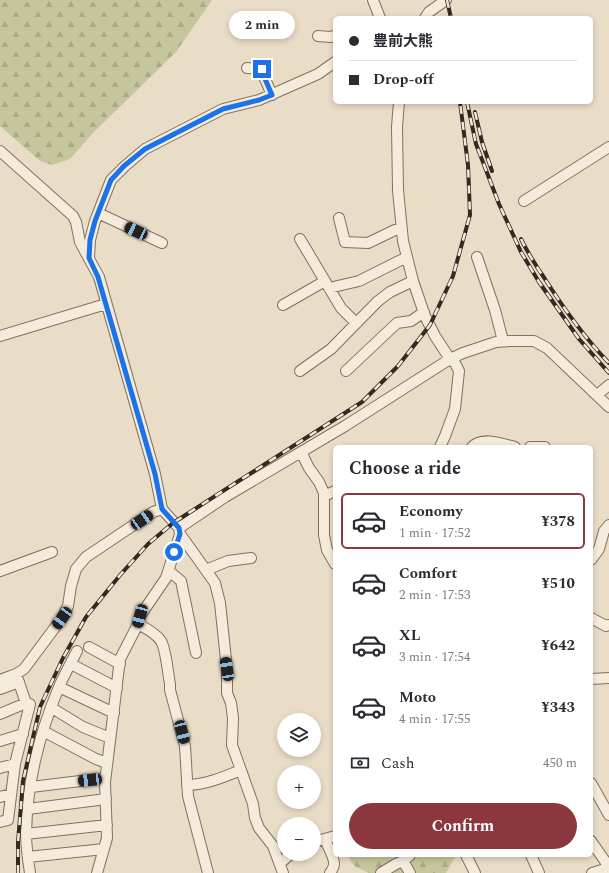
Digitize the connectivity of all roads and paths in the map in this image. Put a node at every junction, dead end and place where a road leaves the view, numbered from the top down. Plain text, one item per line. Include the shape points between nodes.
1 (373, 0) edge
2 (446, 0) edge
3 (379, 16) edge
4 (426, 16) edge
5 (318, 36) dead end
6 (333, 36) edge
7 (333, 63) edge
8 (247, 68) dead end
9 (272, 95) junction
10 (399, 104) edge
11 (609, 147) edge
12 (0, 151) edge
13 (524, 201) dead end
14 (98, 213) junction
15 (339, 218) dead end
16 (401, 229) junction
17 (300, 238) dead end
18 (162, 243) dead end
19 (407, 257) junction
20 (477, 257) dead end
21 (89, 258) junction
22 (413, 281) junction
23 (327, 284) junction
24 (106, 304) junction
25 (283, 304) dead end
26 (424, 312) junction
27 (356, 323) junction
28 (0, 336) edge
29 (504, 341) junction
30 (450, 359) junction
31 (300, 371) dead end
32 (346, 371) dead end
33 (609, 385) edge
34 (597, 395) junction
35 (609, 407) edge
36 (441, 445) edge
37 (474, 445) edge
38 (506, 445) edge
39 (301, 452) junction
40 (333, 492) edge
41 (324, 496) junction
42 (162, 509) junction
43 (609, 525) edge
44 (179, 531) junction
45 (52, 552) dead end
46 (593, 557) edge
47 (251, 558) dead end
48 (333, 560) edge
49 (0, 570) edge
50 (206, 570) junction
51 (169, 571) junction
52 (593, 619) edge
53 (138, 624) junction
54 (609, 625) edge
55 (88, 647) dead end
56 (77, 651) dead end
57 (196, 653) dead end
58 (71, 664) junction
59 (120, 664) junction
60 (17, 678) junction
61 (609, 678) edge
62 (593, 679) edge
63 (0, 680) edge
64 (59, 687) junction
65 (0, 688) edge
66 (117, 688) junction
67 (26, 703) junction
68 (52, 708) junction
69 (114, 713) junction
70 (0, 714) edge
71 (44, 731) junction
72 (23, 734) junction
73 (110, 738) junction
74 (0, 741) edge
75 (107, 763) junction
76 (15, 764) junction
77 (0, 768) edge
78 (241, 770) junction
79 (105, 778) junction
80 (187, 785) junction
81 (31, 787) junction
82 (593, 787) edge
83 (11, 794) junction
84 (0, 797) edge
85 (106, 799) junction
86 (28, 809) junction
87 (609, 815) edge
88 (0, 822) edge
89 (107, 825) junction
90 (26, 834) junction
91 (333, 837) edge
92 (325, 839) junction
93 (321, 840) edge
94 (593, 844) edge
95 (104, 848) junction
96 (28, 857) junction
97 (467, 857) edge
98 (533, 857) edge
99 (407, 858) edge
100 (282, 861) edge
101 (280, 863) junction
102 (608, 870) edge
103 (30, 873) edge
104 (97, 873) edge
105 (208, 873) edge
106 (283, 873) edge
107 (330, 873) edge
108 (381, 873) edge
109 (410, 873) edge
110 (476, 873) edge
111 (539, 873) edge
112 (592, 873) edge

1 - 3 street
2 - 4 street
5 - 6 street
7 - 9 street via 318,74
8 - 9 street via 262,69
9 - 14 street via 223,109 145,149 111,180
10 - 16 street via 398,190
11 - 13 street
12 - 21 street via 73,216 80,242
14 - 18 street
14 - 21 street via 90,240
15 - 16 street via 345,242 368,243
16 - 19 street
17 - 23 street
19 - 22 street
19 - 23 street via 359,281
20 - 29 street
21 - 24 street
22 - 26 street
22 - 27 street via 390,292
23 - 25 street
23 - 27 street via 341,308
24 - 28 street
24 - 42 street via 155,474
26 - 30 street
26 - 32 street via 411,321 397,323
27 - 31 street via 331,349
29 - 30 street
29 - 34 street via 534,340 547,348
30 - 36 street via 459,371 455,409
30 - 39 street
33 - 34 street
34 - 35 street
37 - 38 street via 486,441
39 - 41 street via 308,468 319,482
39 - 44 street via 225,497
40 - 41 street
41 - 48 street via 324,535 327,550
42 - 44 street
42 - 60 street via 153,512 86,557 76,569 68,606 62,618
43 - 46 street
44 - 50 street
44 - 51 street
45 - 49 street
47 - 50 street via 228,561
50 - 78 street via 215,583 220,603 227,693 233,718 232,745
51 - 53 street via 140,616
51 - 57 street via 181,581
52 - 54 street
53 - 59 street via 120,659
53 - 80 street via 157,637 163,647 170,690 185,746
55 - 59 street
56 - 58 street
58 - 64 street
58 - 66 street
59 - 66 street
60 - 63 street
60 - 65 street
60 - 67 street
61 - 62 street
64 - 68 street
64 - 69 street
66 - 69 street
67 - 70 street
67 - 72 street via 30,704
68 - 71 street
68 - 73 street via 83,727
69 - 73 street
71 - 75 street
71 - 81 street
72 - 74 street
72 - 76 street
73 - 75 street
75 - 79 street
76 - 77 street
76 - 83 street
78 - 80 street via 224,777
78 - 101 street via 259,828 273,846
79 - 81 street
79 - 85 street
80 - 105 street
81 - 86 street
82 - 87 street
83 - 84 street
83 - 88 street via 8,820
85 - 86 street
85 - 89 street
86 - 90 street
89 - 90 street
89 - 95 street
90 - 96 street
91 - 92 street
92 - 93 street
92 - 107 street via 334,861
94 - 102 street
95 - 96 street
95 - 104 street
96 - 103 street
97 - 110 street
98 - 111 street
99 - 108 street
99 - 109 street
100 - 101 street
101 - 106 street
102 - 112 street

